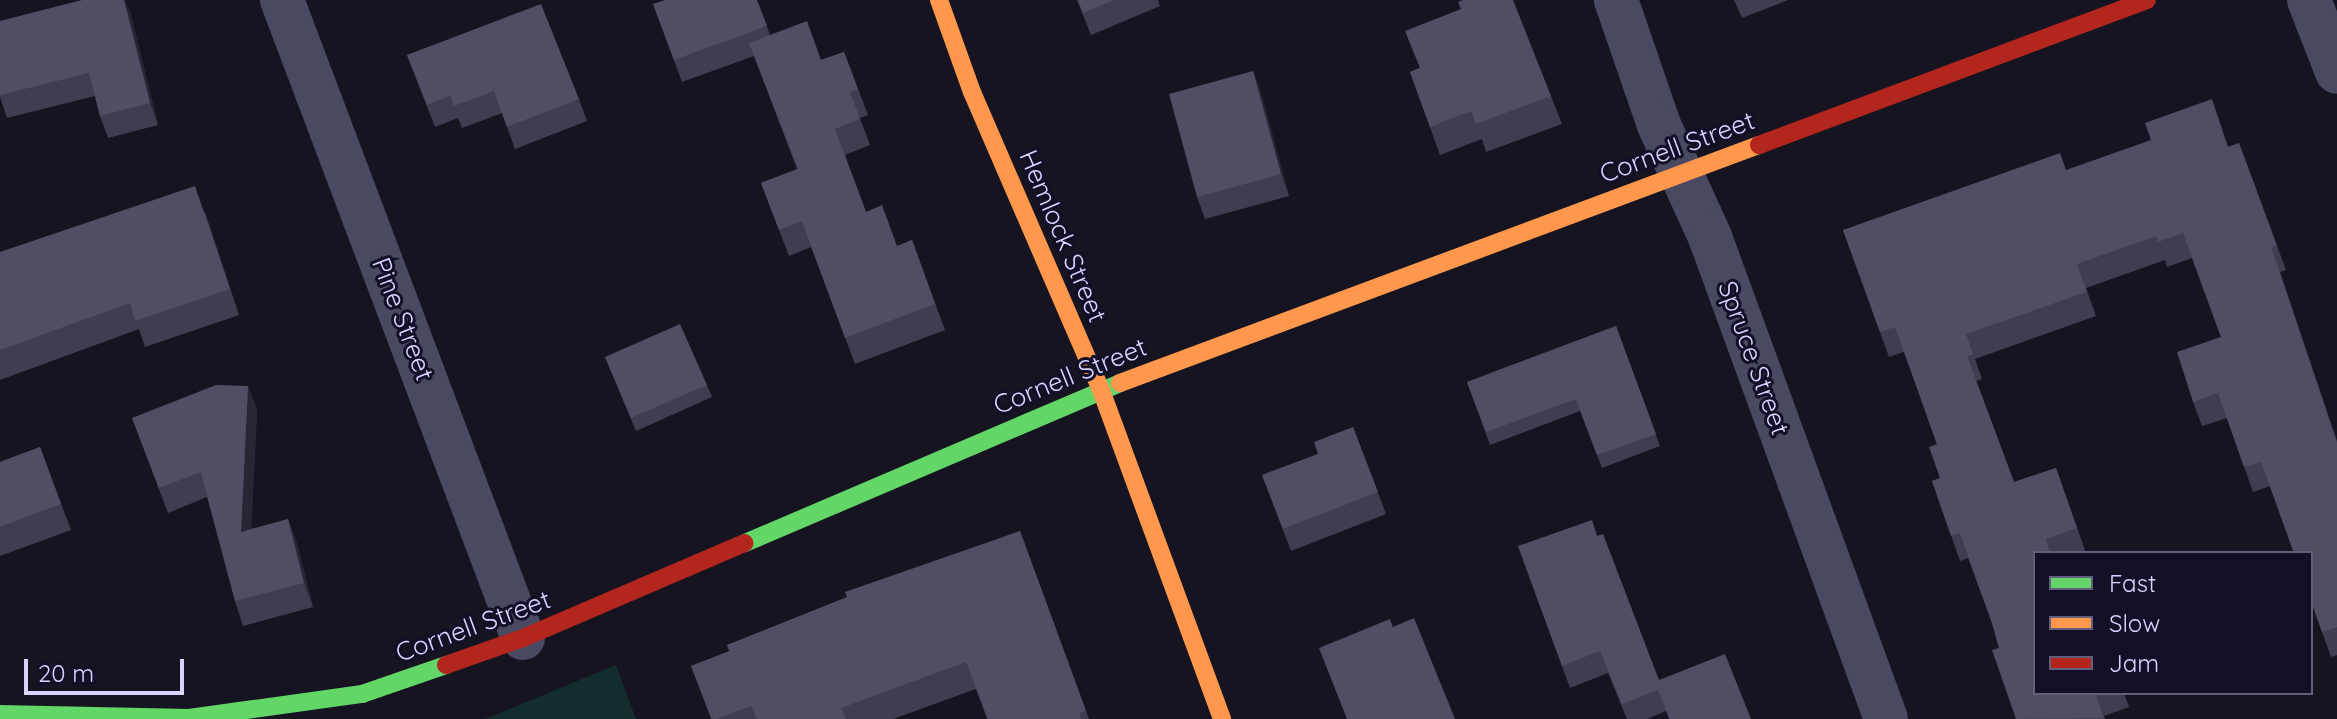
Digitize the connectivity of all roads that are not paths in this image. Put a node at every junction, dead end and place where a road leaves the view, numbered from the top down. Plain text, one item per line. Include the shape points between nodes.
1 (282, 0) edge
2 (939, 0) edge
3 (1616, 0) edge
4 (2147, 0) edge
5 (2309, 0) edge
6 (2337, 72) edge
7 (1681, 174) junction
8 (1101, 390) junction
9 (523, 638) junction
10 (0, 714) edge
11 (1222, 719) edge
12 (1886, 719) edge

1 - 9 street, Pine Street
2 - 8 street, Hemlock Street via 972,92
3 - 7 street, Spruce Street
4 - 7 street, Cornell Street
5 - 6 street
7 - 8 street, Cornell Street
7 - 12 street, Spruce Street via 1710,237
8 - 9 street, Cornell Street
8 - 11 street, Hemlock Street
9 - 10 street, Cornell Street via 362,694 189,718

